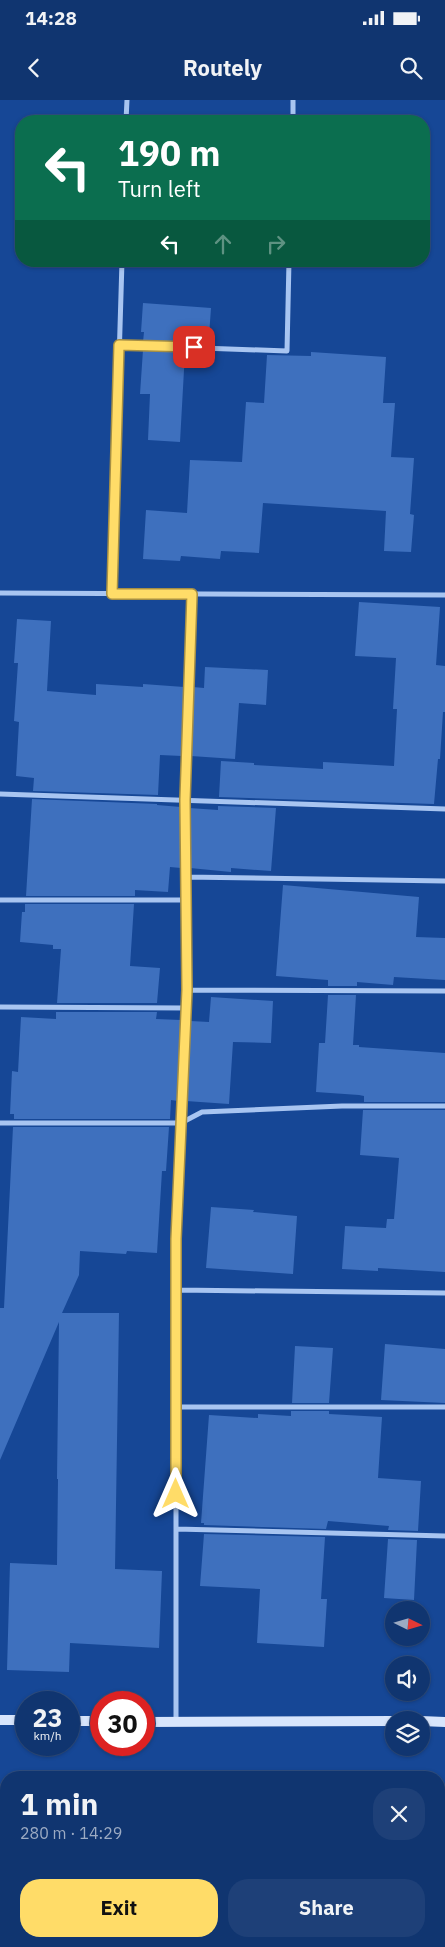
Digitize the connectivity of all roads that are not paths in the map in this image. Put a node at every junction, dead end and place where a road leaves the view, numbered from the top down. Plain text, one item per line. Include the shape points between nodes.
1 (127, 100) edge
2 (293, 100) edge
3 (126, 115) edge
4 (293, 115) edge
5 (122, 267) edge
6 (289, 267) edge
7 (119, 345) junction
8 (0, 593) edge
9 (112, 594) junction
10 (192, 594) junction
11 (445, 595) edge
12 (0, 794) edge
13 (185, 800) junction
14 (445, 809) edge
15 (185, 877) junction
16 (445, 881) edge
17 (0, 900) edge
18 (185, 900) junction
19 (187, 990) junction
20 (445, 991) edge
21 (0, 1007) edge
22 (186, 1008) junction
23 (445, 1106) edge
24 (0, 1123) edge
25 (181, 1123) junction
26 (176, 1290) junction
27 (445, 1293) edge
28 (177, 1407) junction
29 (445, 1407) edge
30 (176, 1529) junction
31 (445, 1536) edge
32 (0, 1720) edge
33 (15, 1720) edge
34 (385, 1721) edge
35 (155, 1722) edge
36 (176, 1722) junction
37 (430, 1722) edge
38 (445, 1722) edge

1 - 3 street
2 - 4 street
5 - 7 street
6 - 7 street via 287,350
7 - 9 street
8 - 9 street
9 - 10 street
10 - 11 street
10 - 13 street
12 - 13 street
13 - 14 street
13 - 15 street
15 - 16 street
15 - 18 street
17 - 18 street
18 - 19 street
19 - 20 street
19 - 22 street
21 - 22 street
22 - 25 street
23 - 25 street via 342,1106 202,1112
24 - 25 street
25 - 26 street
26 - 27 street
26 - 28 street
28 - 29 street
28 - 30 street
30 - 31 street
30 - 36 street
32 - 33 street
34 - 36 street
35 - 36 street
37 - 38 street

